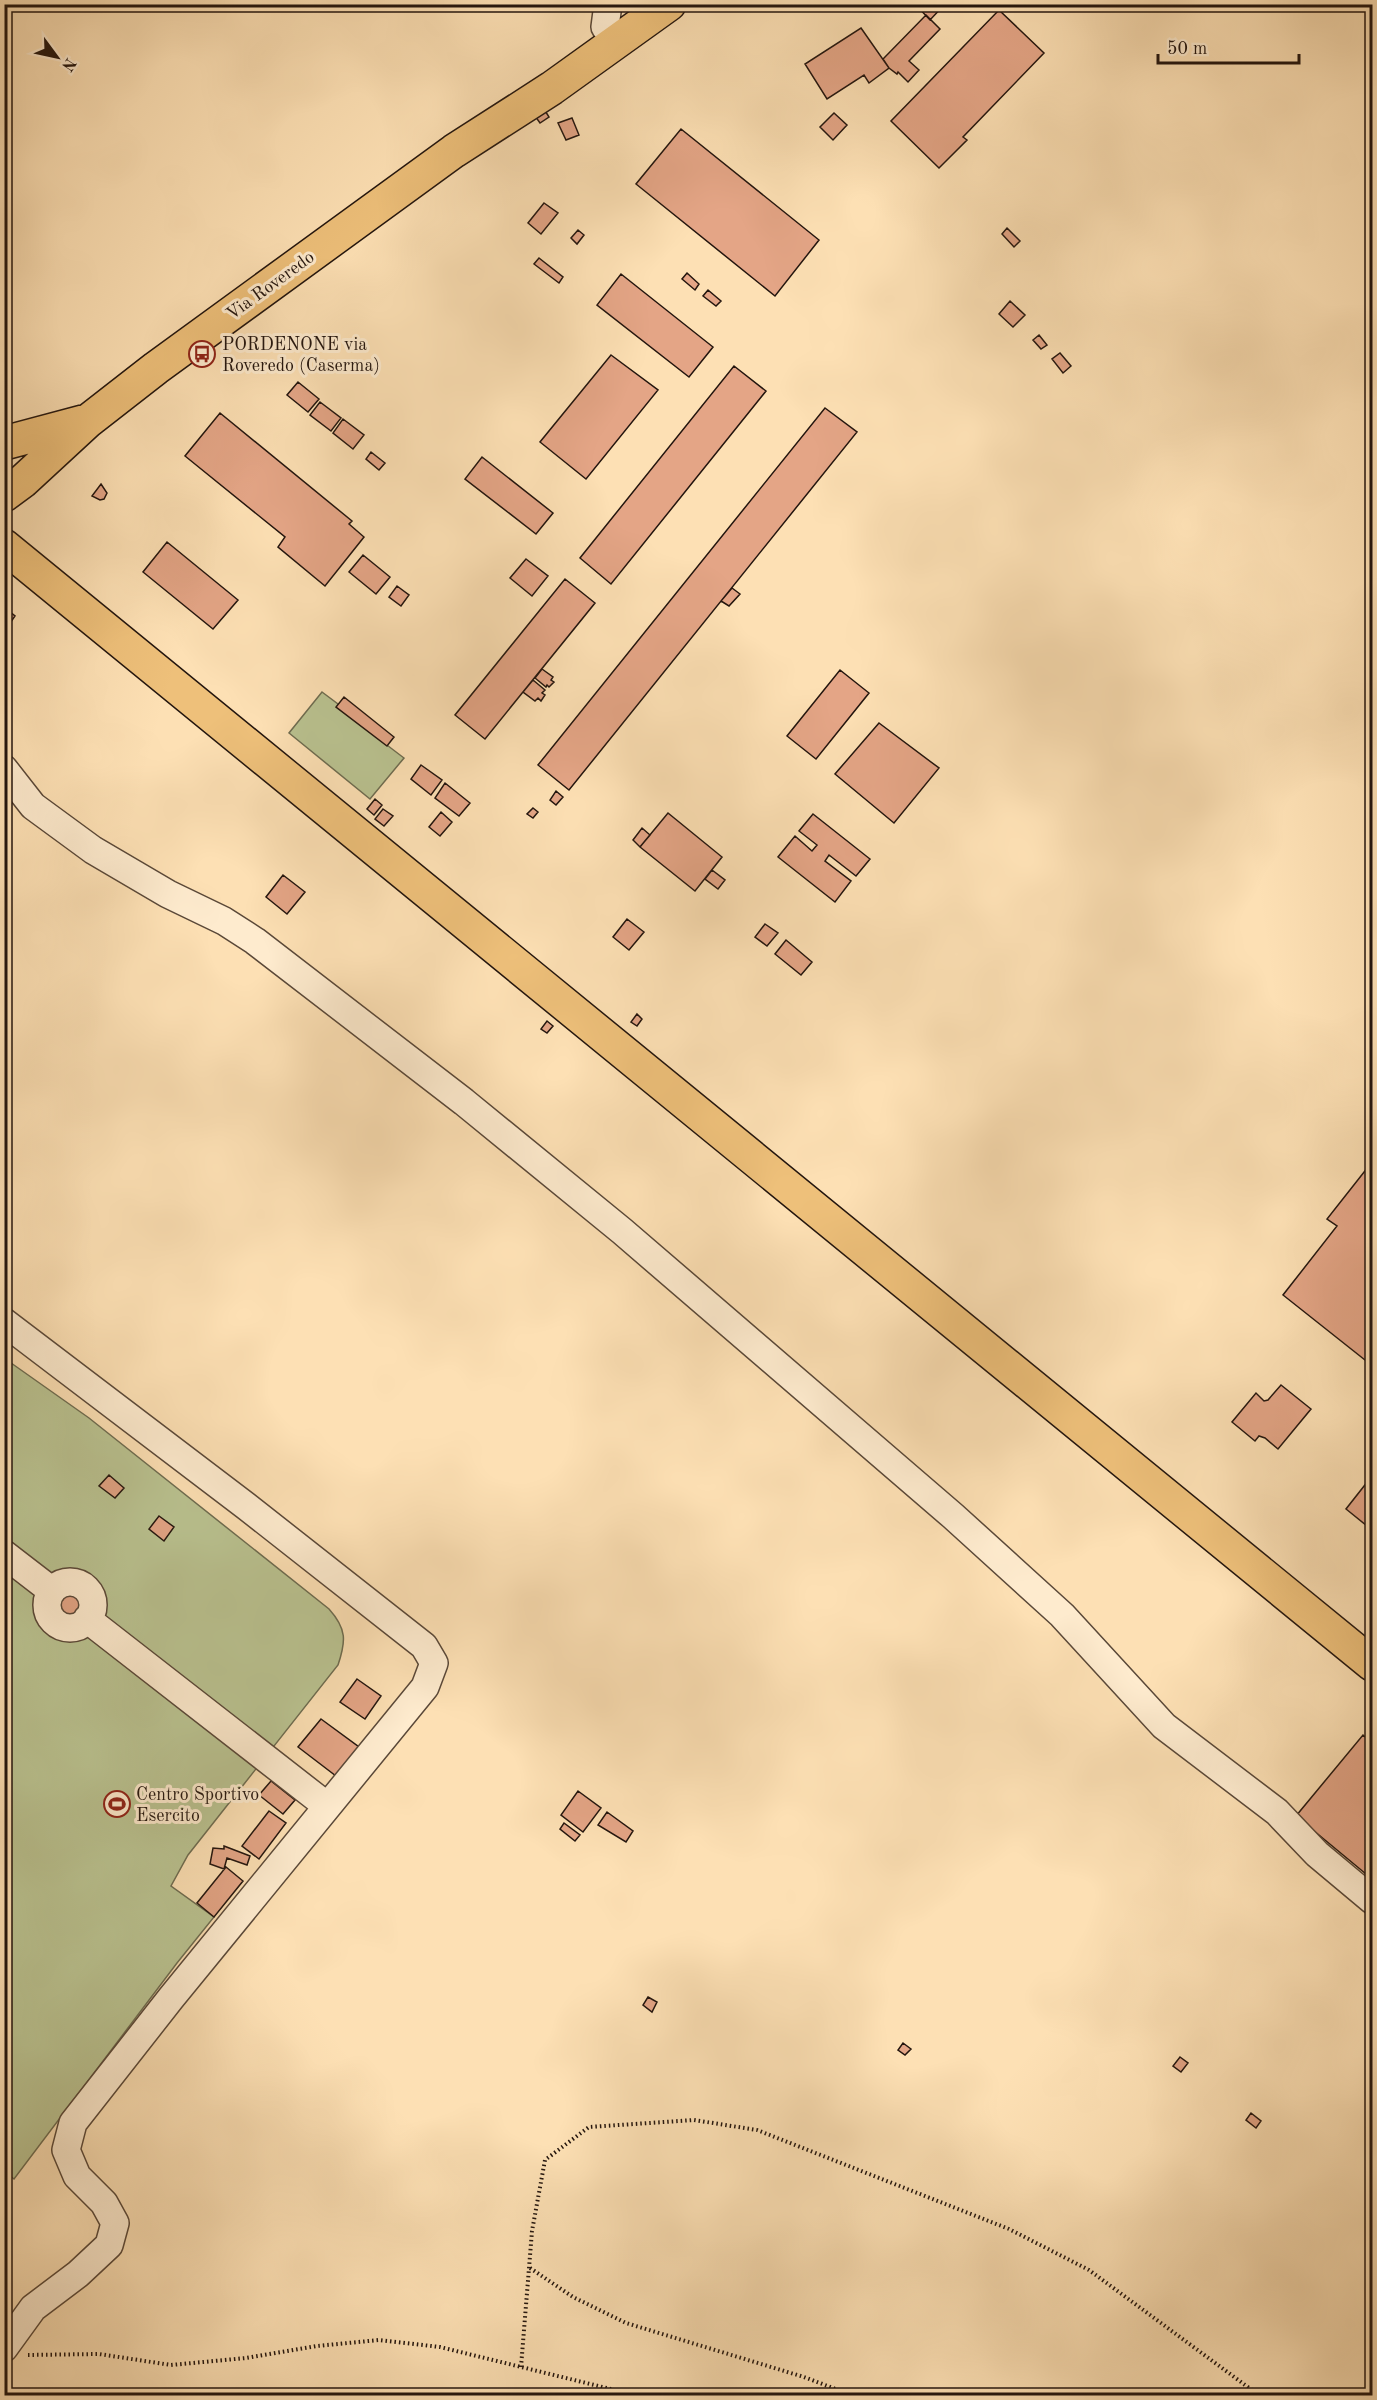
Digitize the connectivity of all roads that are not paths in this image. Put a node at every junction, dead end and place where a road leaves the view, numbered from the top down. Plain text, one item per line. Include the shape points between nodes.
1 (635, 4) edge
2 (669, 4) edge
3 (606, 16) edge
4 (454, 152) junction
5 (88, 421) junction
6 (4, 443) edge
7 (14, 488) edge
8 (16, 555) edge
9 (4, 770) edge
10 (4, 805) edge
11 (33, 806) junction
12 (4, 1322) edge
13 (4, 1554) edge
14 (1372, 1664) edge
15 (327, 1806) junction
16 (1372, 1900) edge
17 (14, 2352) edge

1 - 3 main road, Via Roveredo
2 - 4 main road, Via Roveredo
3 - 4 main road, Via Roveredo
4 - 5 main road, Via Roveredo
5 - 6 main road, Via Roveredo
5 - 7 main road, Via Roveredo
7 - 8 main road, Via Roveredo via 9,527
8 - 14 main road
9 - 11 street
10 - 11 street
11 - 16 street via 93,850 255,941 464,1102 953,1516 1062,1615 1164,1726 1277,1812 1317,1854
12 - 15 street via 424,1646 434,1663 425,1687
13 - 15 street via 52,1591 63,1583 84,1587 92,1605 87,1619
15 - 17 street via 73,2123 66,2150 77,2176 104,2204 115,2223 109,2246 33,2308

